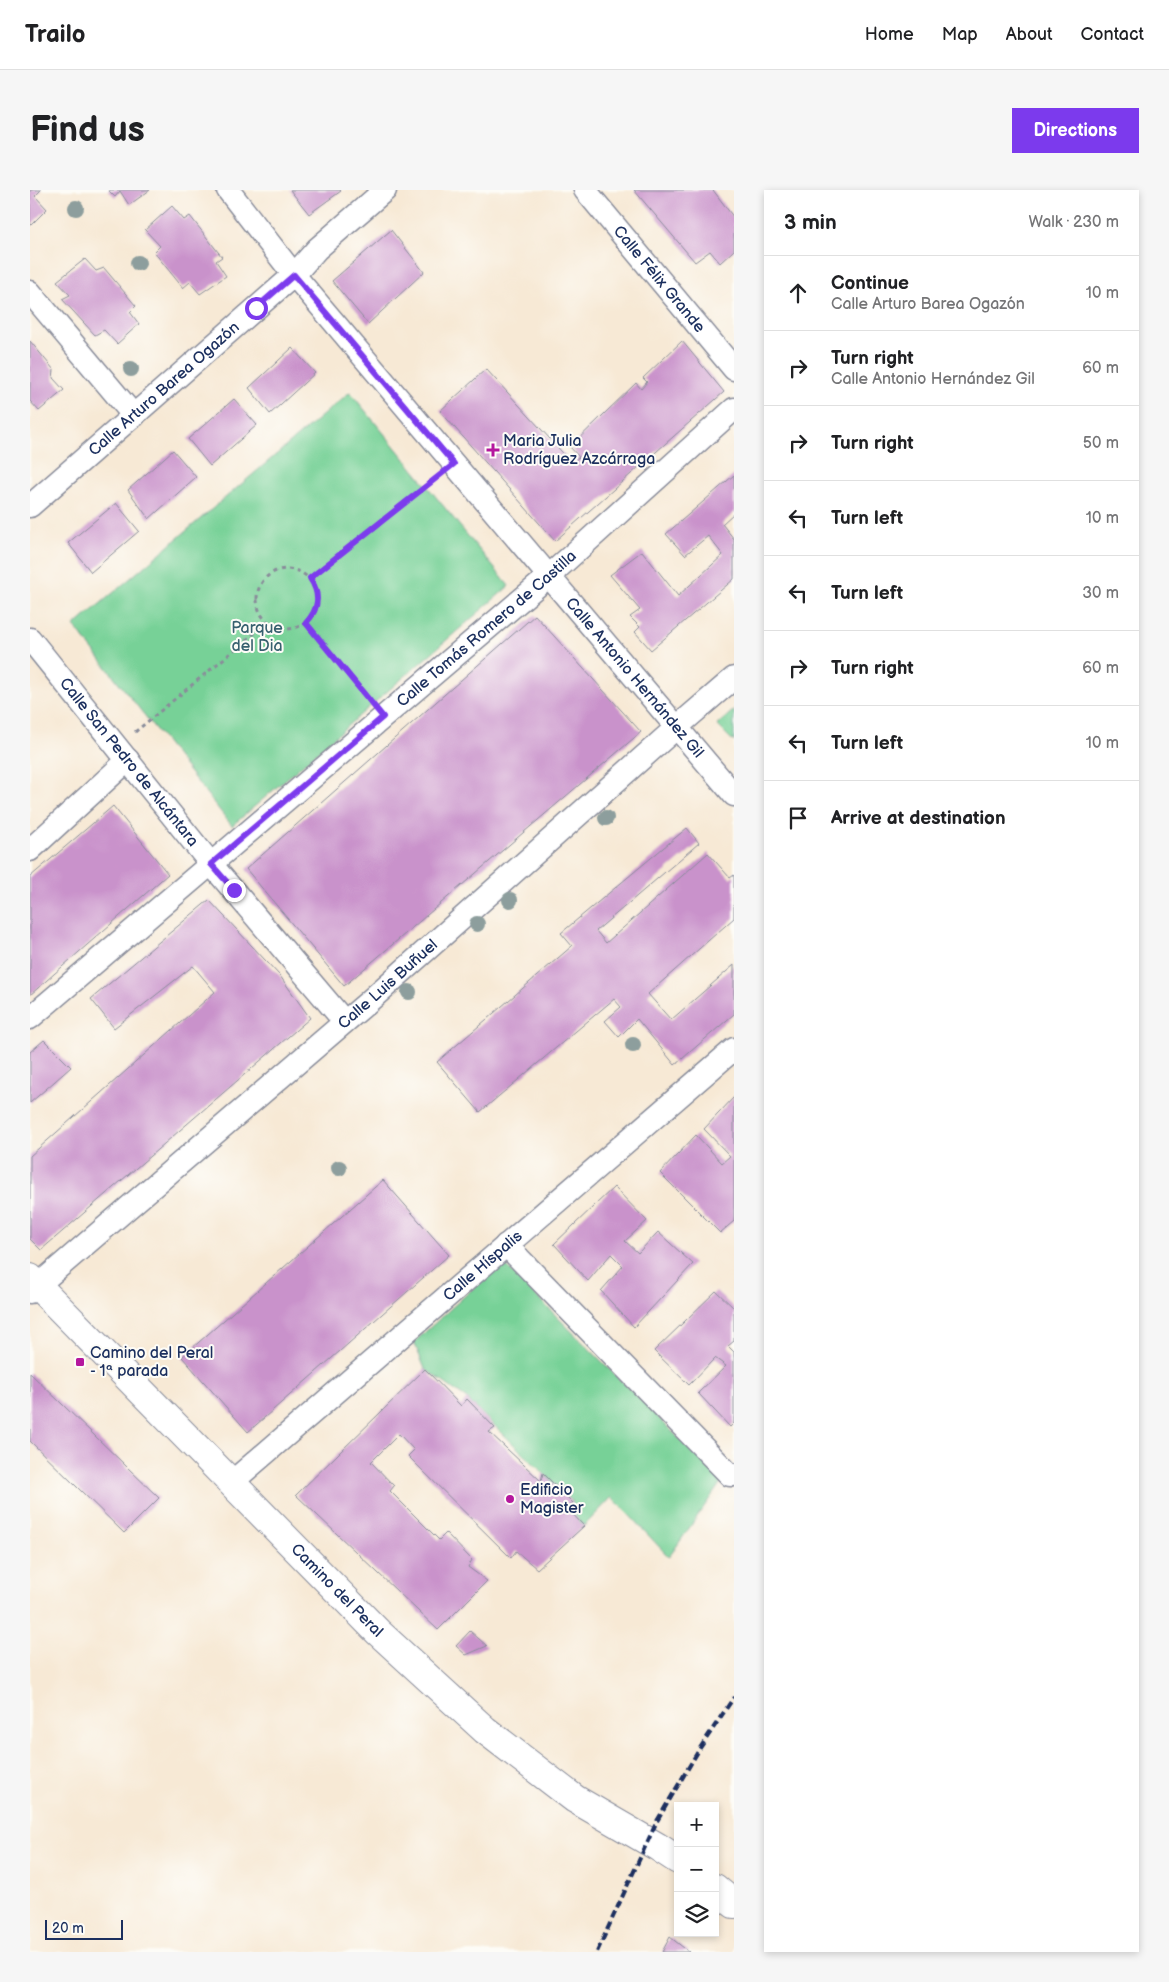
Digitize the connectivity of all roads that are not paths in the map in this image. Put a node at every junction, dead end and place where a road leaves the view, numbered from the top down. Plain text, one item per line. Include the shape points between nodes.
1 (228, 190) edge
2 (385, 190) edge
3 (584, 190) edge
4 (294, 275) junction
5 (30, 292) edge
6 (734, 369) edge
7 (734, 409) edge
8 (134, 416) junction
9 (30, 506) edge
10 (548, 576) junction
11 (30, 639) edge
12 (734, 678) edge
13 (676, 727) junction
14 (122, 754) junction
15 (734, 796) edge
16 (30, 850) edge
17 (211, 864) junction
18 (30, 1018) edge
19 (344, 1021) junction
20 (734, 1049) edge
21 (506, 1245) junction
22 (32, 1285) edge
23 (732, 1475) edge
24 (232, 1482) junction
25 (674, 1857) edge
26 (719, 1891) edge
27 (734, 1904) edge

1 - 4 street, Calle Antonio Hernández Gil
2 - 4 street, Calle Arturo Barea Ogazón via 317,249
3 - 6 street, Calle Félix Grande
4 - 8 street, Calle Arturo Barea Ogazón
4 - 10 street, Calle Antonio Hernández Gil
5 - 8 street
7 - 10 street, Calle Tomás Romero de Castilla
8 - 9 street, Calle Arturo Barea Ogazón
10 - 13 street, Calle Antonio Hernández Gil
10 - 17 street, Calle Tomás Romero de Castilla
11 - 14 street, Calle San Pedro de Alcántara
12 - 13 street, Calle Luis Buñuel
13 - 15 street, Calle Antonio Hernández Gil
13 - 19 street, Calle Luis Buñuel
14 - 16 street
14 - 17 street, Calle San Pedro de Alcántara
17 - 18 street, Calle Tomás Romero de Castilla
17 - 19 street, Calle San Pedro de Alcántara
19 - 22 street, Calle Luis Buñuel
20 - 21 street, Calle Híspalis
21 - 23 street
21 - 24 street, Calle Híspalis
22 - 24 street, Camino del Peral
24 - 25 street, Camino del Peral via 378,1632 485,1730 575,1799
26 - 27 street

